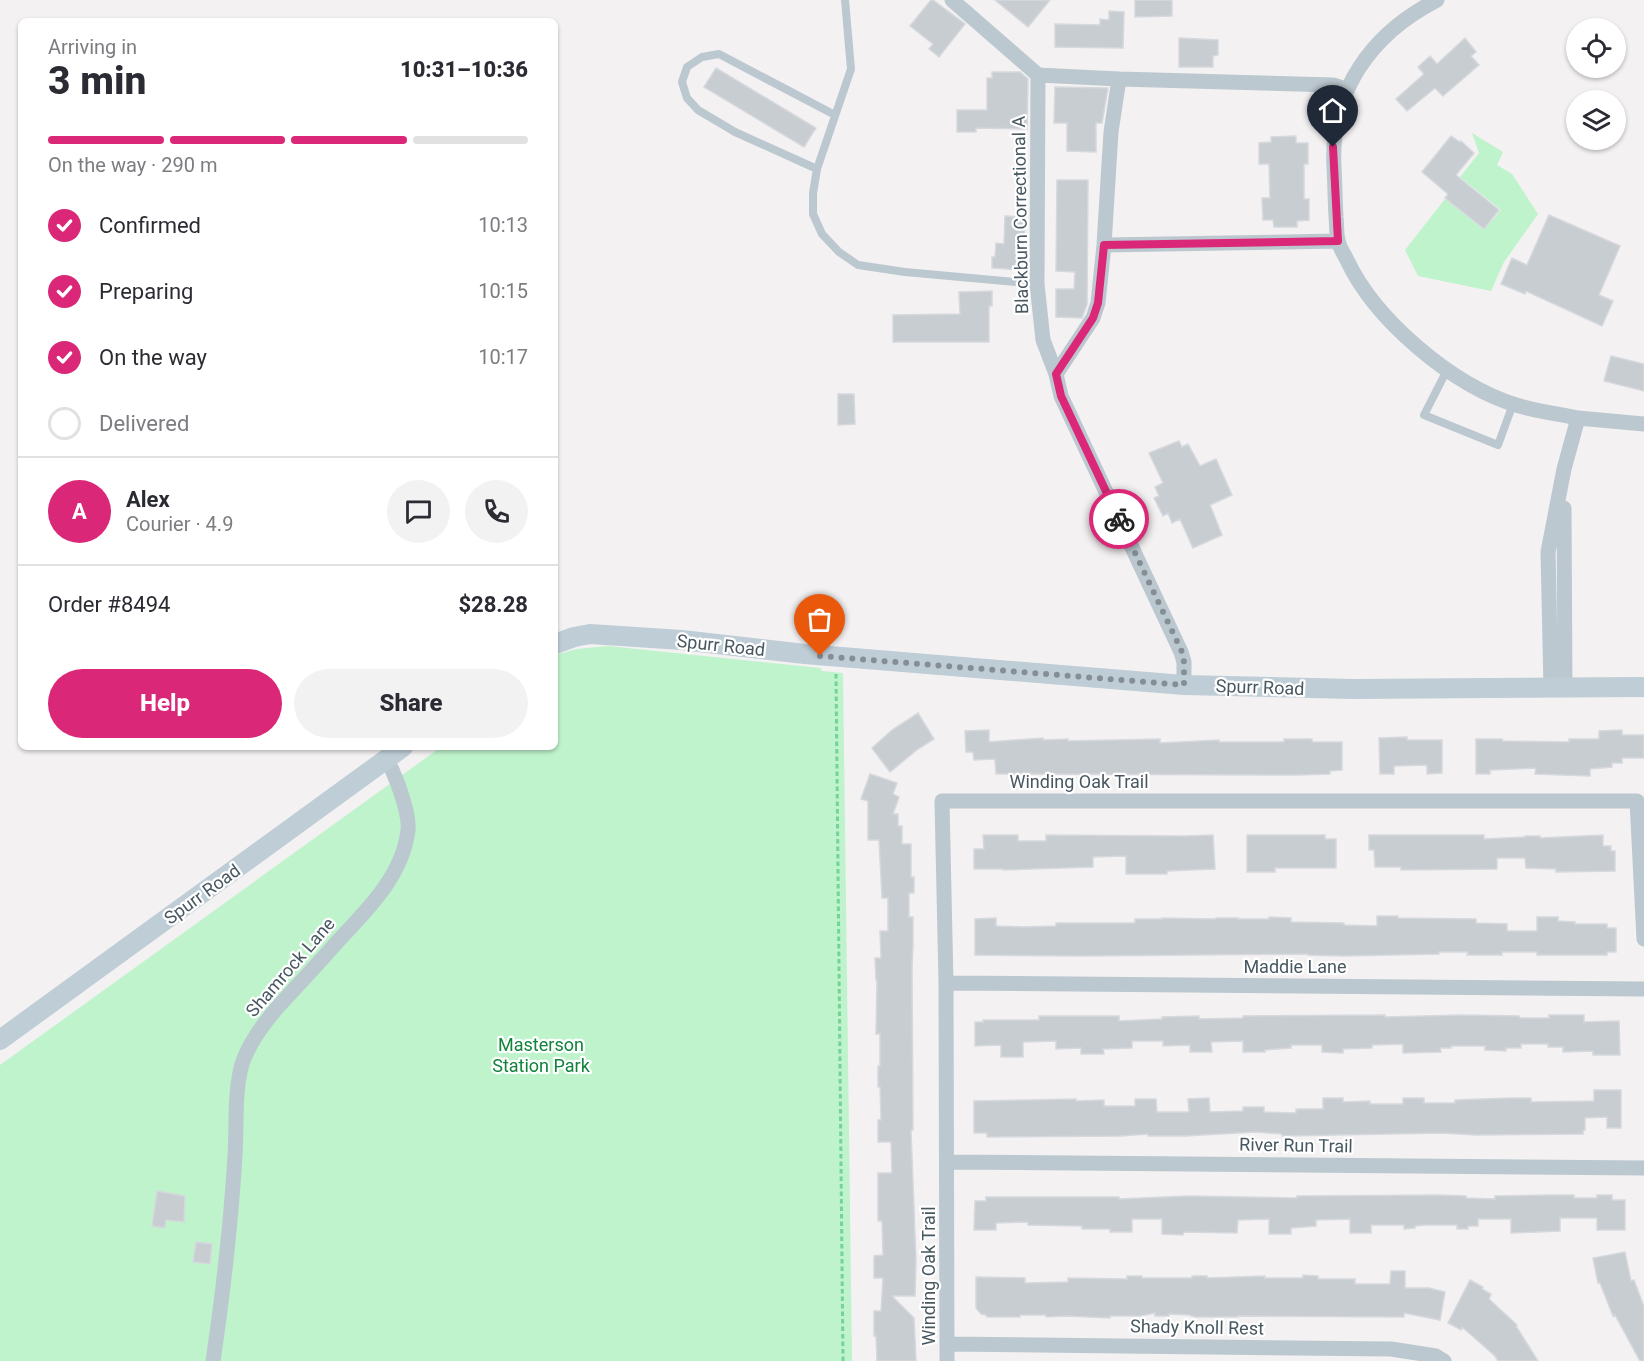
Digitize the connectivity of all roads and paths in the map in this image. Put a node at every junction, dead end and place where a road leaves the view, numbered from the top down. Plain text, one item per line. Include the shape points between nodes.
1 (844, 0) edge
2 (952, 0) edge
3 (1437, 0) edge
4 (1038, 75) junction
5 (1119, 79) junction
6 (1346, 89) junction
7 (836, 115) junction
8 (817, 169) junction
9 (1338, 241) junction
10 (1104, 245) junction
11 (1037, 284) junction
12 (1447, 370) junction
13 (1056, 374) junction
14 (1513, 404) junction
15 (1578, 418) junction
16 (1644, 424) edge
17 (558, 643) edge
18 (835, 657) junction
19 (1184, 685) junction
20 (1644, 687) edge
21 (1558, 688) junction
22 (400, 750) edge
23 (387, 760) junction
24 (1644, 939) edge
25 (946, 983) junction
26 (1644, 989) edge
27 (0, 1040) edge
28 (948, 1162) junction
29 (1644, 1168) edge
30 (947, 1344) junction
31 (213, 1361) edge
32 (843, 1361) edge
33 (947, 1361) edge
34 (1444, 1361) edge

1 - 7 lane via 851,69
2 - 4 street
3 - 6 street via 1402,22 1376,45
4 - 5 street
4 - 11 street, Blackburn Correctional A
5 - 6 street via 1334,85
5 - 10 street via 1111,132
6 - 9 street via 1333,147
7 - 8 lane
7 - 8 lane via 718,54 702,57 687,67 682,82 687,98 698,110 735,132
8 - 11 lane via 813,214 822,234 838,252 858,265
9 - 10 street
9 - 12 street via 1352,272 1373,301 1396,328
10 - 13 street via 1093,318
11 - 13 street, Blackburn Correctional A via 1042,340
12 - 14 street
12 - 14 lane via 1424,414 1498,445
13 - 19 street, Blackburn Correctional A via 1061,396 1182,652
14 - 15 street
15 - 16 street
15 - 21 street via 1548,552
17 - 18 street, Spurr Road via 590,634
18 - 19 street, Spurr Road
18 - 32 path
19 - 21 street, Spurr Road via 1353,690
20 - 21 street, Spurr Road
22 - 23 street, Spurr Road
23 - 27 street, Spurr Road
23 - 31 street, Shamrock Lane via 403,800 408,828 400,862 374,902 261,1028 242,1064
24 - 25 street, Winding Oak Trail via 1637,801 942,801
25 - 26 street, Maddie Lane
25 - 28 street, Winding Oak Trail
28 - 29 street, River Run Trail
28 - 30 street, Winding Oak Trail
30 - 33 street, Winding Oak Trail
30 - 34 street, Shady Knoll Rest via 1391,1349 1436,1356

